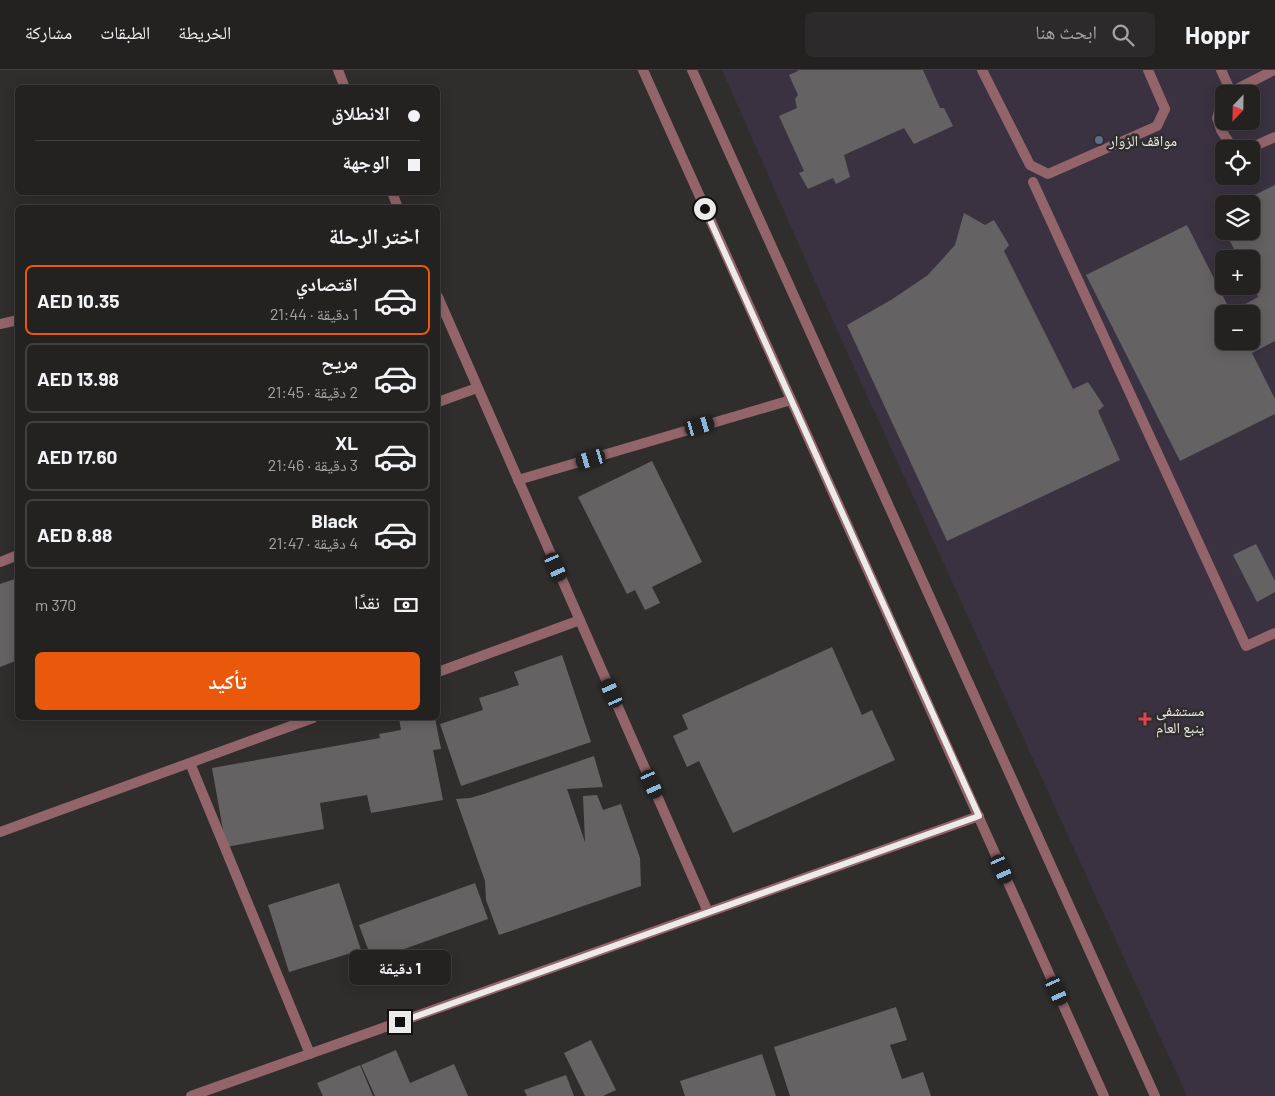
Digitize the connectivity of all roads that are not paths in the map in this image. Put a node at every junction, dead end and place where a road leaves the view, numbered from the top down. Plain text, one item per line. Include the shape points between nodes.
1 (338, 70) edge
2 (643, 70) edge
3 (692, 70) edge
4 (982, 70) edge
5 (1148, 70) edge
6 (1221, 70) edge
7 (1275, 70) edge
8 (344, 85) edge
9 (1227, 85) edge
10 (1246, 85) edge
11 (1275, 137) edge
12 (1260, 144) edge
13 (1033, 182) dead end
14 (440, 302) edge
15 (15, 321) edge
16 (0, 324) edge
17 (477, 388) junction
18 (791, 400) junction
19 (440, 401) edge
20 (518, 480) junction
21 (15, 556) edge
22 (0, 562) edge
23 (580, 620) junction
24 (1275, 633) edge
25 (440, 671) edge
26 (308, 720) edge
27 (190, 763) junction
28 (979, 816) junction
29 (0, 832) edge
30 (708, 912) junction
31 (310, 1054) junction
32 (191, 1096) edge
33 (1104, 1096) edge
34 (1155, 1096) edge

1 - 8 street
2 - 18 street
3 - 34 street
4 - 5 street via 1030,165 1048,174 1157,126 1165,109
6 - 9 street
7 - 10 street
11 - 12 street
13 - 24 street via 1246,646
14 - 17 street
15 - 16 street
17 - 19 street
17 - 20 street
18 - 20 street
18 - 28 street
20 - 23 street
21 - 22 street
23 - 25 street
23 - 30 street
26 - 27 street
27 - 29 street
27 - 31 street
28 - 30 street
28 - 33 street
30 - 31 street
31 - 32 street

